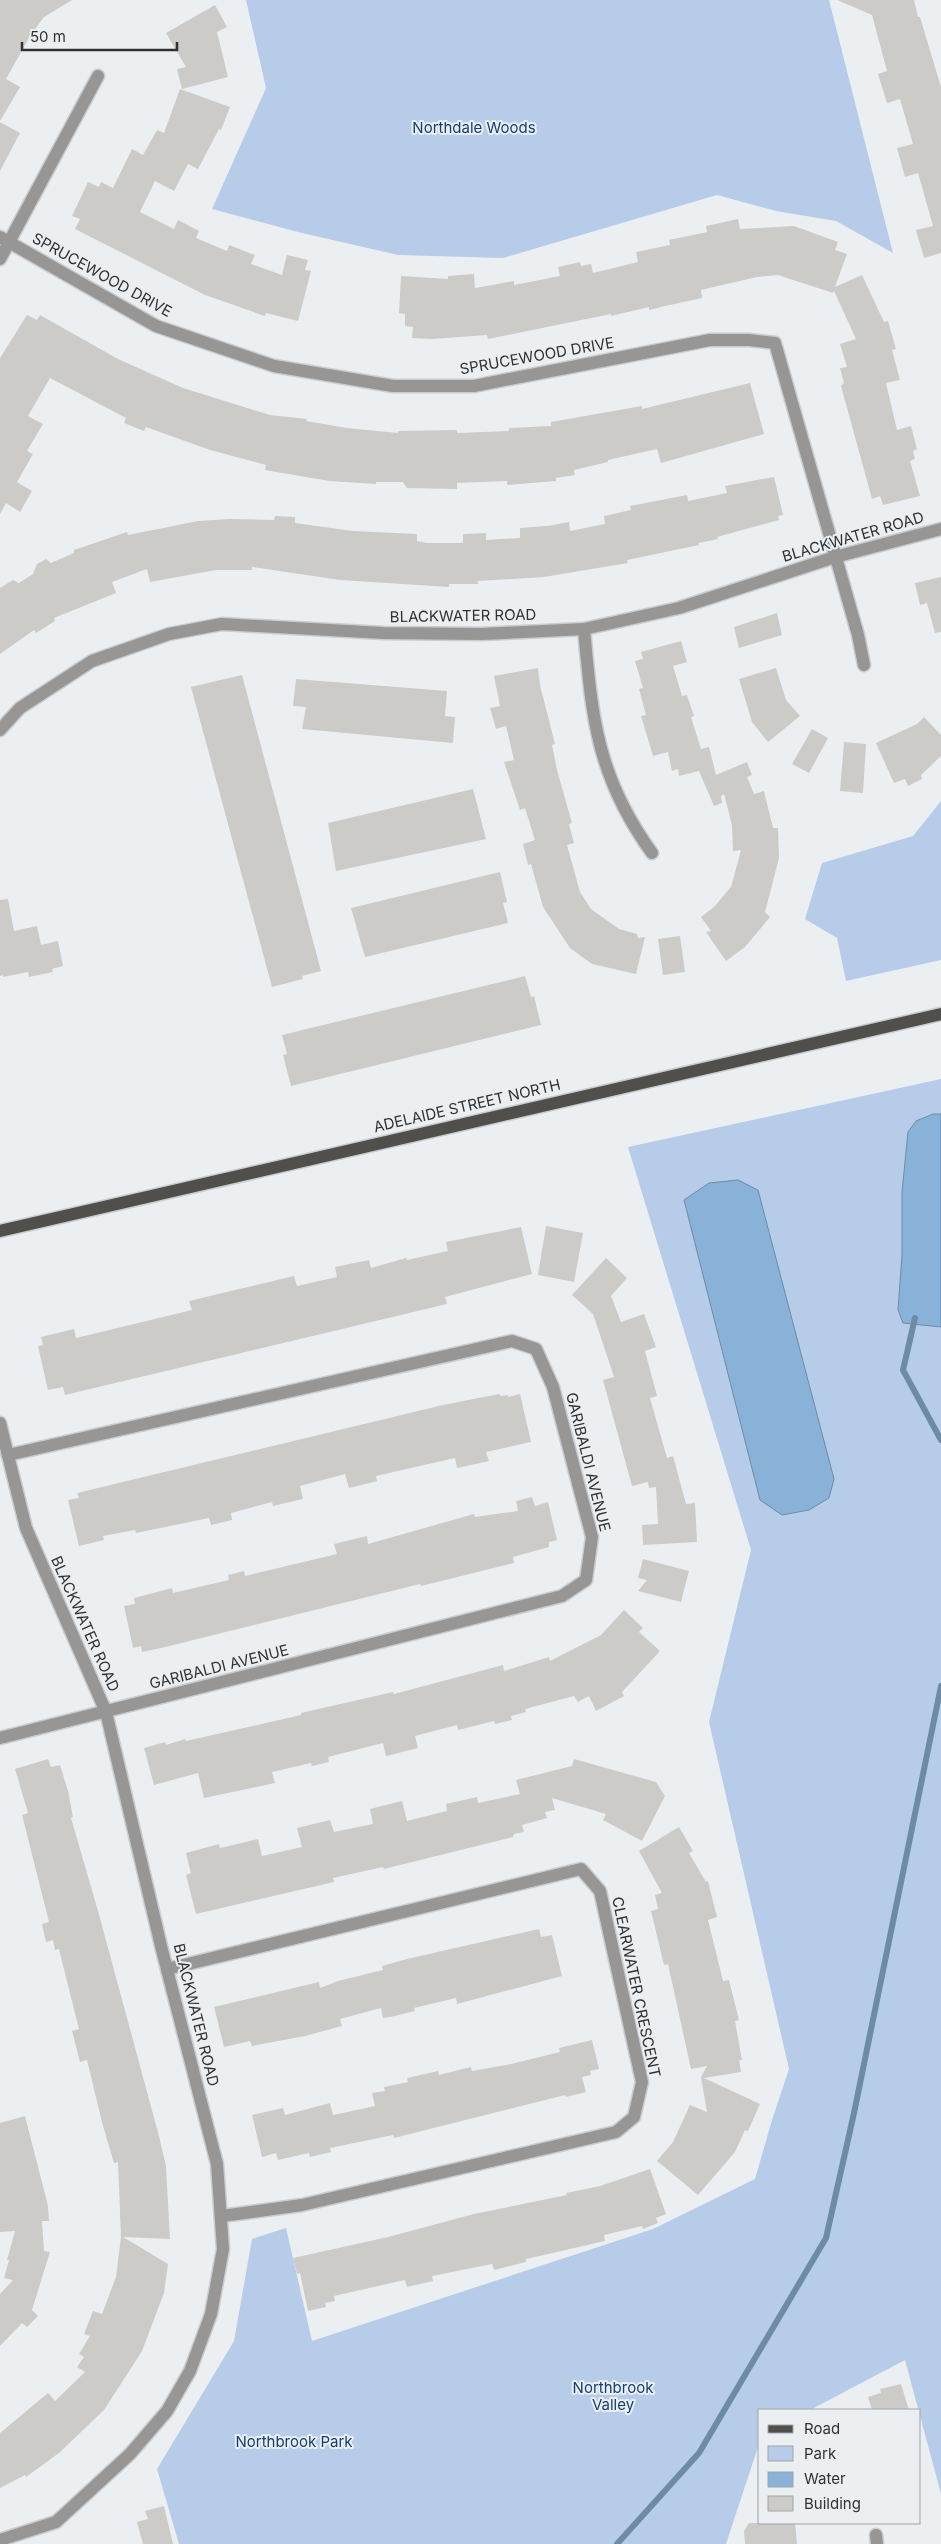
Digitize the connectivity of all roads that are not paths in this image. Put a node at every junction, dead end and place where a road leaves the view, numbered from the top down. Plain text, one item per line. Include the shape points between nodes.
1 (98, 76) dead end
2 (5, 240) edge
3 (0, 259) edge
4 (941, 529) edge
5 (835, 557) junction
6 (584, 629) junction
7 (864, 665) dead end
8 (0, 730) edge
9 (652, 852) dead end
10 (941, 1014) edge
11 (0, 1231) edge
12 (0, 1423) edge
13 (8, 1455) junction
14 (106, 1712) junction
15 (0, 1738) edge
16 (168, 1969) junction
17 (222, 2216) junction
18 (0, 2540) edge

1 - 2 street
2 - 3 street
2 - 5 street, SPRUCEWOOD DRIVE via 156,326 274,366 393,386 474,386 710,340 775,343
4 - 5 street, BLACKWATER ROAD
5 - 6 street, BLACKWATER ROAD via 679,608
5 - 7 street, SPRUCEWOOD DRIVE
6 - 8 street, BLACKWATER ROAD via 482,634 383,633 222,624 169,634 92,661 20,708
6 - 9 street via 593,720 604,765 631,823
10 - 11 main road, ADELAIDE STREET NORTH
12 - 13 street, BLACKWATER ROAD
13 - 14 street, BLACKWATER ROAD via 26,1528
13 - 14 street, GARIBALDI AVENUE via 512,1341 536,1349 553,1387 592,1537 586,1580 562,1596
14 - 15 street, GARIBALDI AVENUE
14 - 16 street, BLACKWATER ROAD
16 - 17 street, BLACKWATER ROAD via 217,2164
16 - 17 street, CLEARWATER CRESCENT via 581,1869 600,1891 642,2082 634,2117 616,2132 302,2204
17 - 18 street, BLACKWATER ROAD via 223,2249 211,2314 190,2371 167,2411 130,2454 56,2522

